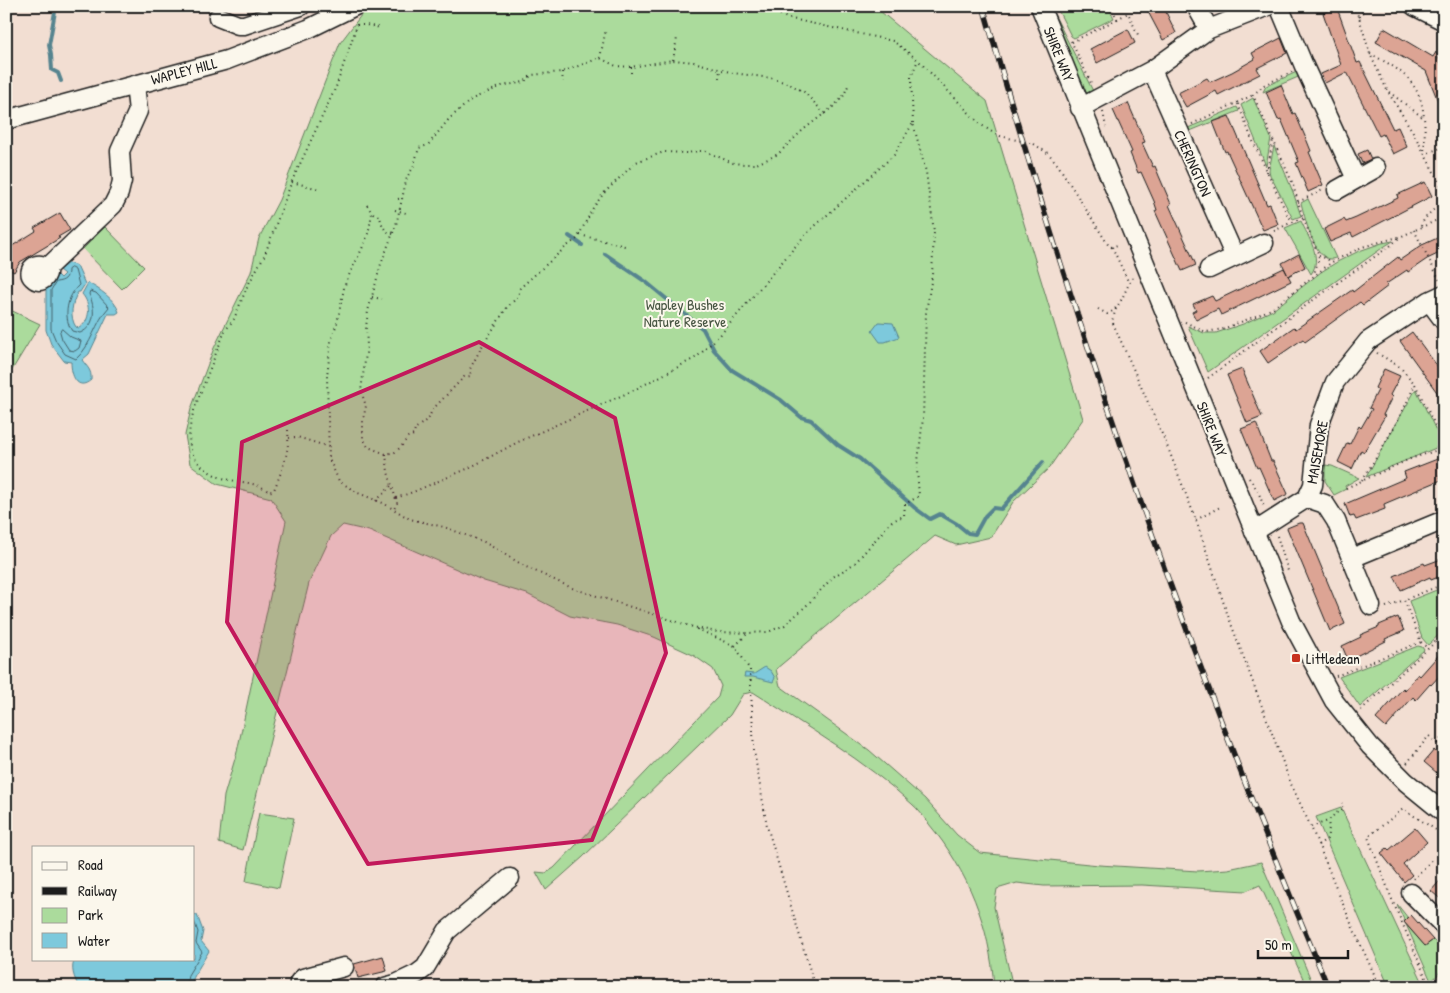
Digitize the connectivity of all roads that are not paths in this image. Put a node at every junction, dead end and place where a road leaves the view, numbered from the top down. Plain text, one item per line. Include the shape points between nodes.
1 (301, 6) edge
2 (1040, 6) edge
3 (1196, 6) edge
4 (1268, 6) edge
5 (1279, 6) edge
6 (1414, 6) edge
7 (352, 11) edge
8 (218, 17) dead end
9 (1444, 21) edge
10 (1209, 29) junction
11 (1152, 70) junction
12 (135, 85) junction
13 (1080, 108) junction
14 (6, 120) edge
15 (1376, 168) dead end
16 (1356, 179) junction
17 (1332, 193) road end
18 (1264, 243) road end
19 (1235, 257) junction
20 (47, 268) dead end
21 (1208, 269) dead end
22 (1438, 293) edge
23 (1444, 321) edge
24 (1307, 498) junction
25 (1444, 520) edge
26 (1254, 532) junction
27 (1352, 558) junction
28 (1370, 606) dead end
29 (1444, 813) edge
30 (510, 878) dead end
31 (1411, 893) road end
32 (1444, 926) edge
33 (344, 966) dead end
34 (300, 987) edge
35 (385, 987) edge

1 - 8 street via 244,25
2 - 13 street, SHIRE WAY
3 - 10 street
4 - 10 street
5 - 16 street
6 - 9 street
7 - 12 street, WAPLEY HILL via 227,60
10 - 11 street
11 - 13 street
11 - 19 street, CHERINGTON
12 - 14 street, WAPLEY HILL
12 - 20 street via 138,111 120,151 122,175 119,193 113,205
13 - 26 street, SHIRE WAY
15 - 16 street
16 - 17 street
18 - 19 street
19 - 21 street
22 - 23 street
22 - 24 street, MAISEMORE via 1368,340 1335,382 1320,425 1313,485
24 - 26 street, MAISEMORE
24 - 27 street, MAISEMORE via 1325,504
25 - 27 street
26 - 29 street, SHIRE WAY via 1291,621 1334,701 1370,746 1406,782
27 - 28 street, MAISEMORE
30 - 35 street via 447,931 425,968
31 - 32 street
33 - 34 street via 303,978 299,982

